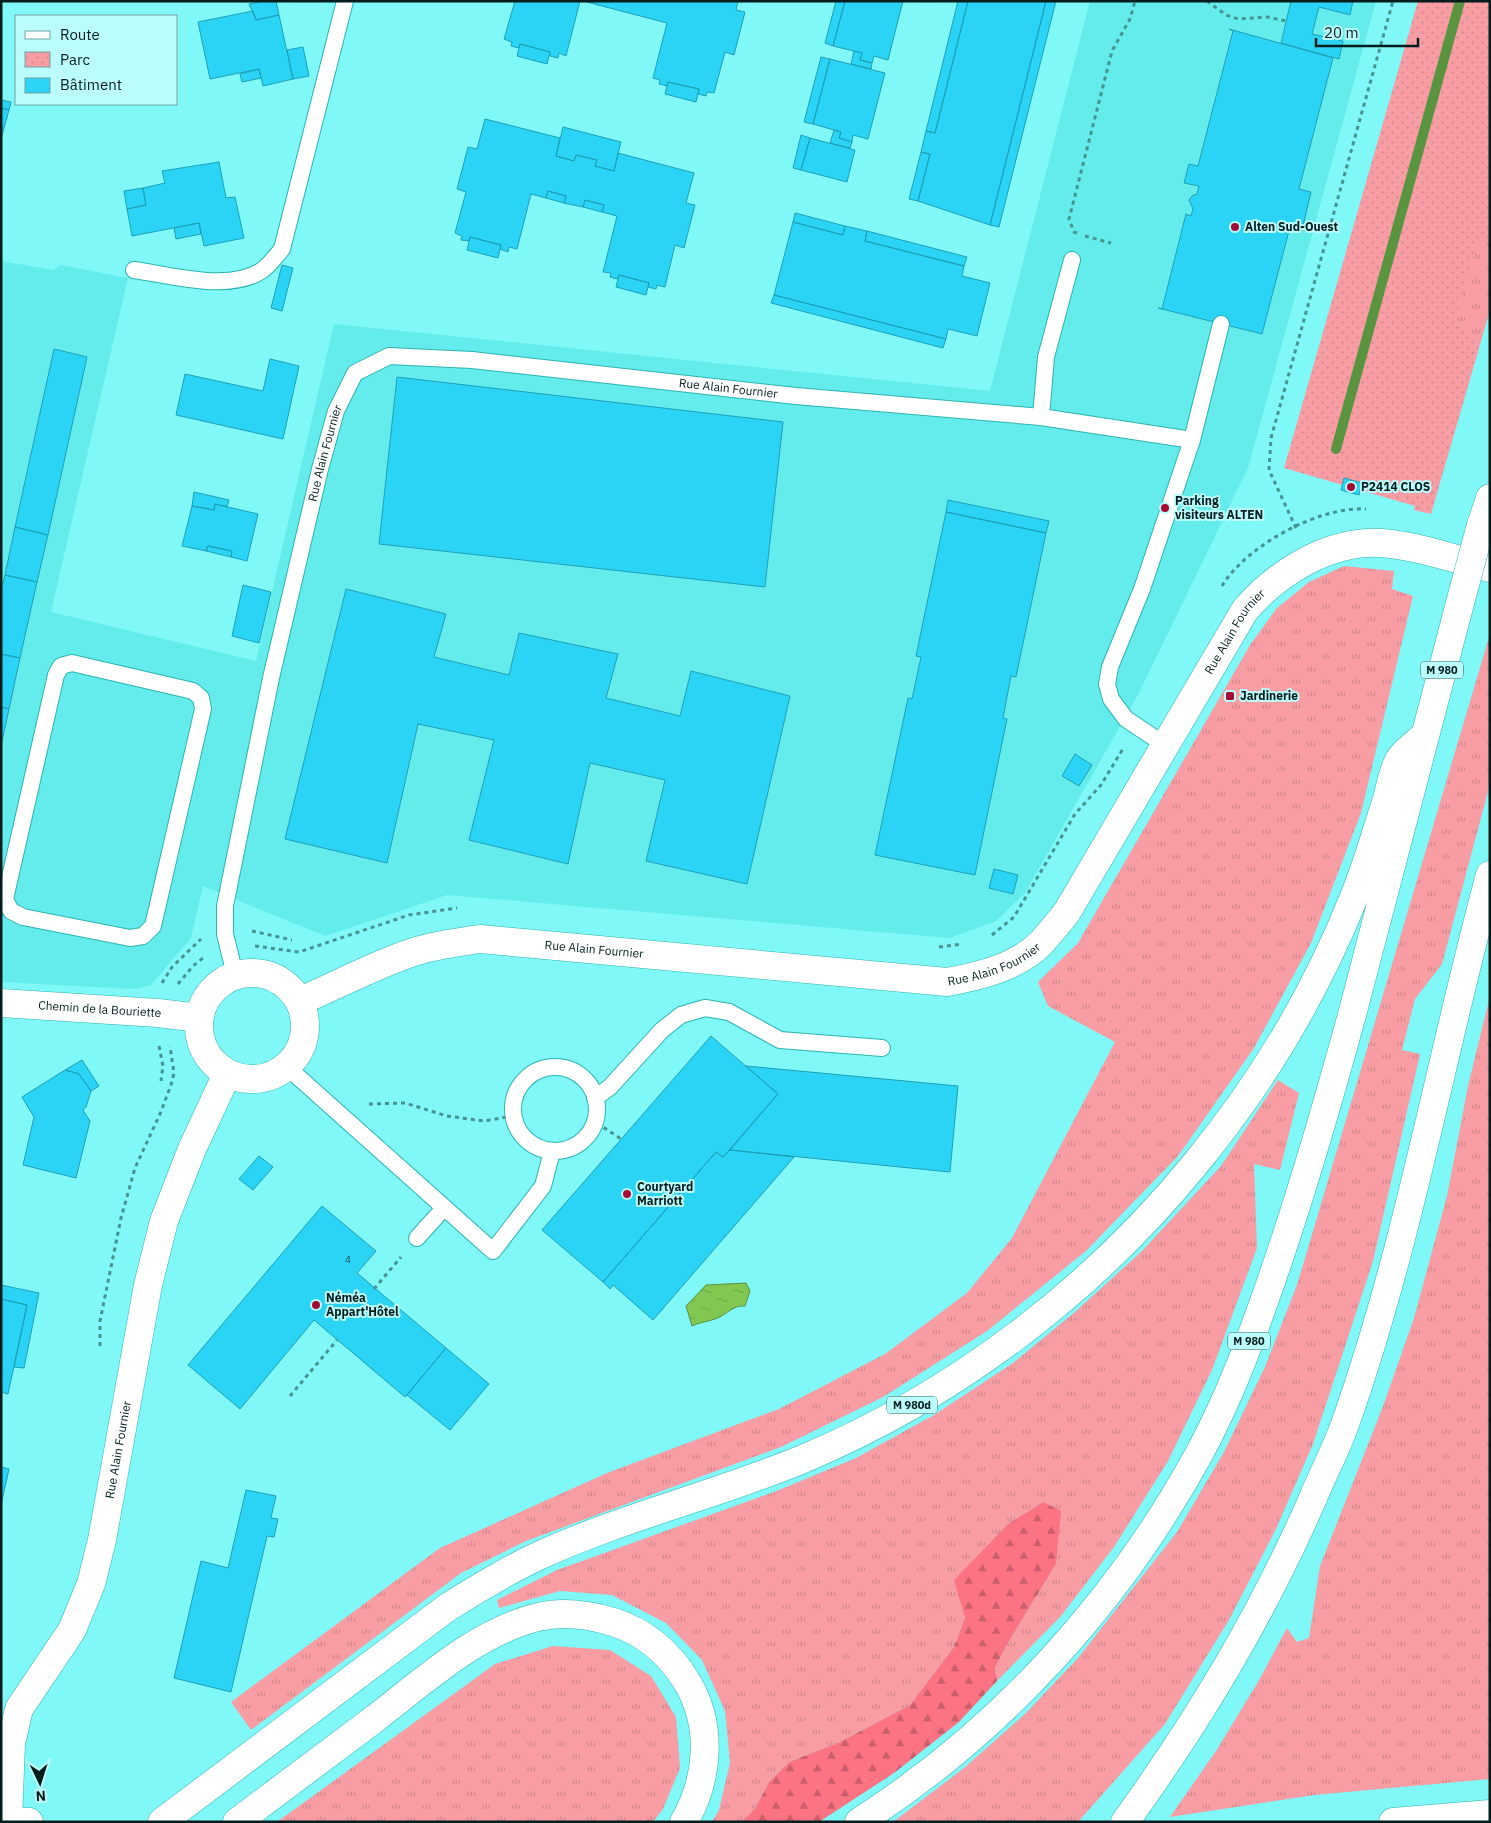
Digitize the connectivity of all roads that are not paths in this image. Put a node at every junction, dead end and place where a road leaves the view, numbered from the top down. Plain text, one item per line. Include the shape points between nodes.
1 (345, 1) edge
2 (1072, 260) dead end
3 (134, 270) dead end
4 (1222, 324) dead end
5 (1041, 417) junction
6 (1192, 440) junction
7 (1490, 498) edge
8 (1490, 568) edge
9 (1424, 736) junction
10 (1165, 745) junction
11 (1490, 875) edge
12 (6, 916) edge
13 (235, 976) junction
14 (300, 1001) junction
15 (1, 1003) edge
16 (199, 1018) junction
17 (882, 1048) dead end
18 (287, 1067) junction
19 (227, 1074) junction
20 (595, 1098) junction
21 (552, 1151) junction
22 (444, 1208) junction
23 (417, 1238) dead end
24 (1490, 1814) edge
25 (13, 1821) edge
26 (162, 1822) edge
27 (237, 1822) edge
28 (684, 1822) edge
29 (859, 1822) edge
30 (1125, 1822) edge
31 (1393, 1822) edge

1 - 3 lane via 282,249 261,271 243,279 210,281
2 - 5 lane via 1046,357
4 - 6 lane
5 - 6 lane, Rue Alain Fournier
5 - 13 lane, Rue Alain Fournier via 796,396 472,360 389,356 355,373 336,411 320,469 271,678 225,906 225,934
6 - 10 lane via 1142,589 1110,667 1107,684 1110,699 1126,719
7 - 9 main road, M 980, bridge
8 - 10 main road, Rue Alain Fournier via 1420,549 1380,543 1348,546 1286,572 1260,592 1245,610
9 - 26 main road, M 980d via 1399,759 1354,897 1319,974 1276,1050 1240,1105 1195,1164 1145,1221 1082,1282 972,1367 888,1419 806,1458 721,1491 594,1533 494,1578 448,1607
9 - 29 main road, M 980 via 1323,1124 1262,1308 1200,1452 1134,1558 1045,1668 961,1748 891,1802
10 - 14 main road, Rue Alain Fournier via 1067,912 1041,943 1009,964 980,976 947,982 480,940 440,945 406,954
11 - 30 main road via 1459,988 1388,1287 1343,1429 1283,1566 1229,1666 1168,1763
12 - 12 lane via 130,938 143,936 152,926 203,710 201,698 193,691 72,663 61,666 56,675 5,900
13 - 14 main road via 254,972 272,976
13 - 16 main road via 218,985 206,1000
14 - 18 main road via 306,1018 305,1037 298,1054
15 - 16 main road, Chemin de la Bouriette
16 - 19 main road via 202,1044 216,1066
17 - 20 lane via 780,1040 729,1012 705,1008 681,1015 662,1030
18 - 19 main road via 274,1076 258,1080
18 - 22 lane
19 - 25 main road, Rue Alain Fournier via 164,1221 148,1285 102,1540 91,1584 72,1630 20,1709 12,1744
20 - 21 lane via 595,1122 588,1135 566,1150
20 - 21 lane via 589,1085 567,1069 539,1070 518,1089 513,1102 518,1130 538,1148
21 - 22 lane via 543,1186 493,1251
22 - 23 lane
24 - 31 main road
27 - 28 main road via 450,1662 490,1637 517,1625 539,1617 565,1614 603,1619 642,1634 672,1661 694,1695 705,1734 703,1773 696,1798

